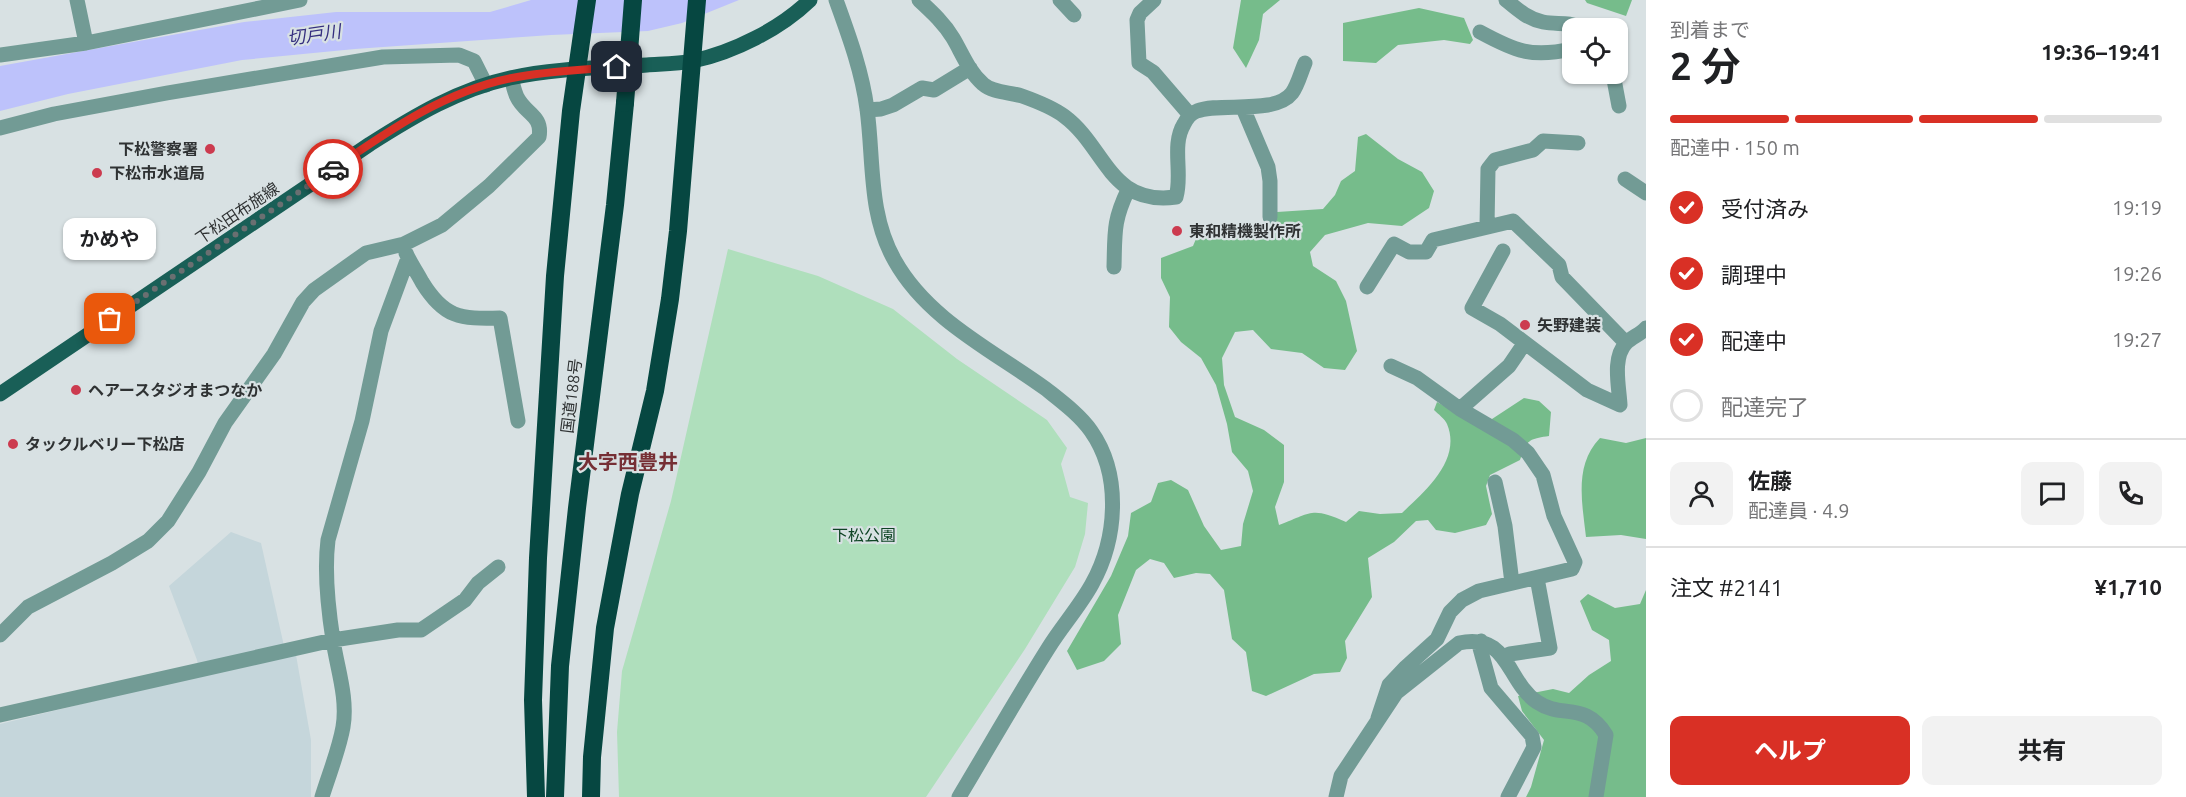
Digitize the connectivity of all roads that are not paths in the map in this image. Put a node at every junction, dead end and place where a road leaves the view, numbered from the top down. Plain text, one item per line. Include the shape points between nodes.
1 (77, 0) edge
2 (300, 0) edge
3 (587, 0) edge
4 (633, 0) edge
5 (697, 0) edge
6 (810, 0) edge
7 (836, 0) edge
8 (920, 0) edge
9 (1060, 0) edge
10 (1154, 0) edge
11 (1506, 0) edge
12 (1074, 15) dead end
13 (1562, 23) edge
14 (1480, 32) dead end
15 (86, 43) junction
16 (1562, 51) edge
17 (0, 55) edge
18 (692, 61) junction
19 (1305, 63) dead end
20 (970, 68) junction
21 (578, 70) junction
22 (511, 78) junction
23 (1615, 84) edge
24 (486, 85) junction
25 (1619, 106) dead end
26 (1243, 108) junction
27 (867, 110) junction
28 (1190, 116) junction
29 (0, 128) edge
30 (1578, 143) dead end
31 (1624, 179) dead end
32 (1128, 190) junction
33 (1646, 192) edge
34 (1269, 217) dead end
35 (1487, 226) junction
36 (406, 251) junction
37 (1503, 251) dead end
38 (1114, 267) dead end
39 (1367, 287) dead end
40 (1646, 328) edge
41 (1626, 343) junction
42 (1524, 344) junction
43 (1391, 366) dead end
44 (0, 394) edge
45 (1460, 409) junction
46 (518, 421) dead end
47 (1495, 482) dead end
48 (498, 567) dead end
49 (1537, 578) junction
50 (1512, 583) junction
51 (0, 635) edge
52 (333, 640) junction
53 (1481, 641) junction
54 (1503, 657) junction
55 (0, 715) edge
56 (1378, 718) junction
57 (322, 797) edge
58 (536, 797) edge
59 (555, 797) edge
60 (591, 797) edge
61 (959, 797) edge
62 (1336, 797) edge
63 (1508, 797) edge
64 (1596, 797) edge

1 - 15 street
2 - 15 street
3 - 21 highway
4 - 59 highway, 国道188号, bridge via 615,205 563,643
5 - 18 highway
6 - 18 main road, 下松田布施線 via 761,34
7 - 27 street via 859,63
8 - 20 street via 943,23
9 - 12 street
10 - 28 street via 1137,20 1139,63 1153,72
11 - 13 street via 1526,16 1545,23
14 - 16 street via 1509,48 1534,54
15 - 17 street
18 - 21 main road, 下松田布施線
18 - 60 highway via 670,298 655,391 605,628
19 - 26 street via 1291,94 1281,101
20 - 27 street via 934,90 922,88 892,105
20 - 32 street via 984,85 1022,96 1064,116
21 - 22 main road, 下松田布施線
21 - 58 highway via 555,276 538,547 533,700
22 - 24 main road, 下松田布施線
22 - 36 street via 517,97 537,119 539,137 489,186
23 - 25 street
24 - 29 street via 474,61 459,55 383,57 133,99
24 - 44 main road, 下松田布施線 via 445,100 379,138
26 - 28 street via 1197,111
26 - 34 street via 1268,167
27 - 61 street via 872,188 879,222 896,261 922,297 1084,422 1105,462 1114,505 1108,548 1092,585 1050,645
28 - 32 street via 1178,140 1180,185 1176,197 1149,197
30 - 35 street via 1543,141 1533,150 1495,160 1488,169
31 - 33 street
32 - 38 street via 1115,223
35 - 39 street via 1433,240 1426,252 1408,252 1394,244
35 - 41 street via 1513,221 1558,265 1562,277
36 - 46 street via 442,309 472,319 500,318
36 - 51 street via 366,253 314,290 225,423 168,521 148,541 28,607
36 - 52 street via 381,331 362,421 328,540
37 - 42 street via 1472,308
40 - 41 street
41 - 42 street via 1617,367 1620,405 1587,390
42 - 45 street via 1509,366
43 - 45 street via 1417,378
45 - 49 street via 1513,440 1543,475 1554,516 1575,562 1572,569
47 - 50 street
48 - 52 street via 465,600 421,630
49 - 50 street
49 - 54 street via 1550,648
50 - 56 street via 1479,591 1450,612 1437,639 1389,685
52 - 55 street
52 - 57 street via 344,726
53 - 54 street via 1492,645
53 - 56 street via 1459,643 1396,693
53 - 63 street via 1491,688 1532,736 1534,747
54 - 64 street via 1536,702 1597,721 1606,735
56 - 62 street via 1341,776

